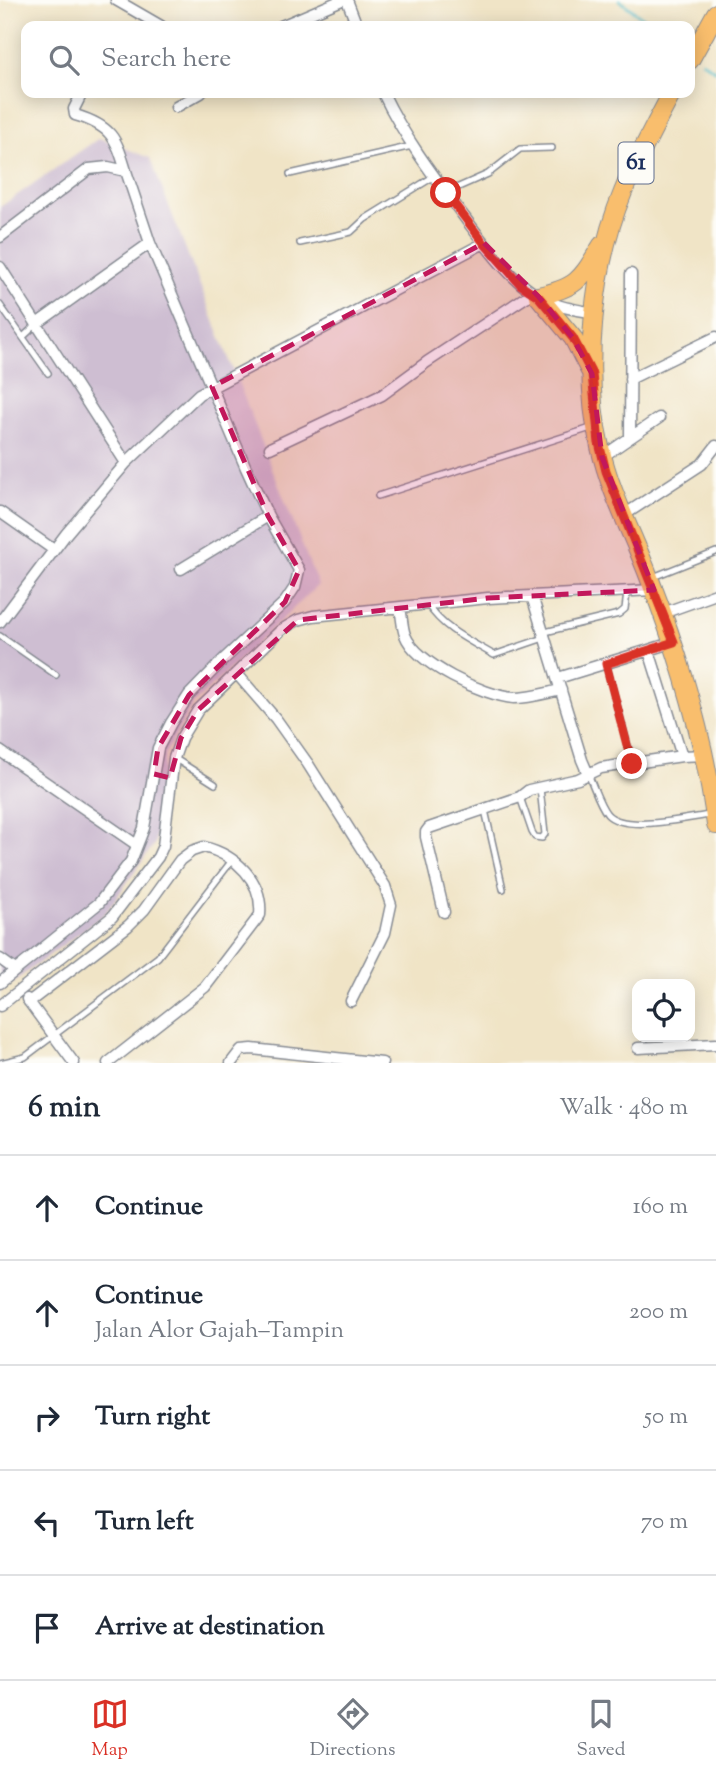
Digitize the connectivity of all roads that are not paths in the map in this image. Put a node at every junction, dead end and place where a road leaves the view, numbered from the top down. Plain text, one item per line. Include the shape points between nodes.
1 (116, 0) edge
2 (345, 0) edge
3 (716, 13) edge
4 (141, 21) edge
5 (293, 21) edge
6 (354, 21) edge
7 (695, 51) edge
8 (80, 98) edge
9 (192, 98) edge
10 (386, 98) edge
11 (669, 98) edge
12 (176, 107) dead end
13 (412, 146) junction
14 (552, 148) dead end
15 (126, 171) junction
16 (290, 174) dead end
17 (433, 177) junction
18 (446, 193) junction
19 (607, 236) junction
20 (0, 237) edge
21 (150, 243) junction
22 (299, 243) dead end
23 (484, 243) junction
24 (0, 267) edge
25 (631, 274) dead end
26 (535, 295) junction
27 (0, 305) edge
28 (594, 313) junction
29 (38, 323) junction
30 (23, 337) junction
31 (716, 337) edge
32 (48, 373) dead end
33 (592, 374) junction
34 (630, 379) junction
35 (212, 387) junction
36 (659, 418) dead end
37 (597, 426) junction
38 (630, 438) junction
39 (716, 446) edge
40 (270, 448) dead end
41 (602, 457) junction
42 (126, 463) junction
43 (378, 496) dead end
44 (624, 515) junction
45 (268, 516) junction
46 (2, 517) edge
47 (54, 550) junction
48 (716, 552) edge
49 (181, 569) dead end
50 (652, 584) junction
51 (627, 593) junction
52 (716, 594) edge
53 (532, 596) junction
54 (428, 605) junction
55 (400, 608) junction
56 (663, 613) junction
57 (0, 622) edge
58 (546, 635) junction
59 (0, 636) edge
60 (674, 642) junction
61 (649, 650) junction
62 (606, 664) junction
63 (237, 674) junction
64 (56, 676) dead end
65 (558, 678) junction
66 (561, 690) junction
67 (0, 751) edge
68 (705, 755) junction
69 (682, 757) junction
70 (174, 758) junction
71 (632, 764) junction
72 (153, 774) junction
73 (588, 774) junction
74 (170, 778) junction
75 (215, 784) dead end
76 (540, 787) junction
77 (520, 797) junction
78 (714, 799) edge
79 (485, 810) junction
80 (137, 845) junction
81 (233, 859) junction
82 (502, 889) dead end
83 (444, 912) dead end
84 (0, 959) edge
85 (14, 969) junction
86 (0, 983) edge
87 (20, 992) junction
88 (351, 1001) dead end
89 (29, 1002) junction
90 (0, 1006) edge
91 (54, 1036) junction
92 (716, 1044) edge
93 (638, 1048) dead end
94 (333, 1060) edge
95 (0, 1063) edge
96 (74, 1063) edge
97 (108, 1063) edge
98 (231, 1063) edge
99 (382, 1063) edge

1 - 4 street
2 - 5 street
2 - 6 street
3 - 7 main road
8 - 15 street via 75,115 116,139
9 - 12 street
10 - 13 street
11 - 19 main road, 61 via 622,192
13 - 16 lane
13 - 17 street
14 - 18 lane via 520,149 488,174
15 - 20 street via 89,169
15 - 21 street
17 - 18 street
17 - 22 lane via 351,232
18 - 23 street
19 - 26 main road via 582,278 565,290
19 - 28 main road, 61
21 - 29 street
21 - 35 street
23 - 26 street
23 - 35 street
24 - 29 street
25 - 34 street
26 - 28 street via 561,307
26 - 33 main road via 573,338
26 - 40 street via 382,395
27 - 30 lane
28 - 33 main road, 61
29 - 30 lane
29 - 42 street
30 - 32 lane
31 - 34 street
33 - 37 main road, 61
34 - 38 street
35 - 42 street
35 - 45 street
36 - 38 street
37 - 41 main road, 61
37 - 43 lane
38 - 41 street
39 - 44 street via 702,464
41 - 44 main road, 61
42 - 47 street
44 - 50 main road, 61
45 - 49 street
45 - 72 street via 299,570 295,587 189,695 158,748
46 - 47 street
47 - 57 street
48 - 50 lane
50 - 51 street
50 - 56 main road, 61
51 - 53 street
51 - 58 lane via 620,614
52 - 56 street
53 - 54 street
53 - 58 street
54 - 55 street
54 - 58 lane via 449,628 494,655
55 - 63 street via 298,621 281,630
55 - 66 street via 405,636 439,669 502,697
56 - 60 main road, 61
58 - 65 street
59 - 64 lane
60 - 61 street
60 - 68 main road, 61
61 - 62 street
61 - 69 street
62 - 65 street
62 - 71 lane
63 - 70 street via 198,710
63 - 88 street via 308,764 385,886 391,905 385,933
65 - 66 street
66 - 73 street
67 - 80 street
68 - 69 street
68 - 78 main road, 61
69 - 71 street
70 - 74 street
70 - 75 lane
71 - 73 street
72 - 74 street
72 - 80 street
73 - 76 street
73 - 78 lane via 606,813 615,821 635,824
74 - 87 street via 158,857 112,918
76 - 77 street
76 - 77 lane via 542,838 532,832
77 - 79 street
79 - 82 lane
79 - 83 street via 425,832
80 - 85 street via 131,861 99,902
81 - 89 street via 204,847 192,851 128,926
81 - 91 lane via 158,957
81 - 97 street via 256,885 260,915 205,988
84 - 85 street
85 - 86 street
87 - 89 street
87 - 90 street
89 - 91 street
91 - 95 lane via 25,1057
91 - 96 street
92 - 93 street
94 - 98 street via 252,1049 241,1050
94 - 99 street

